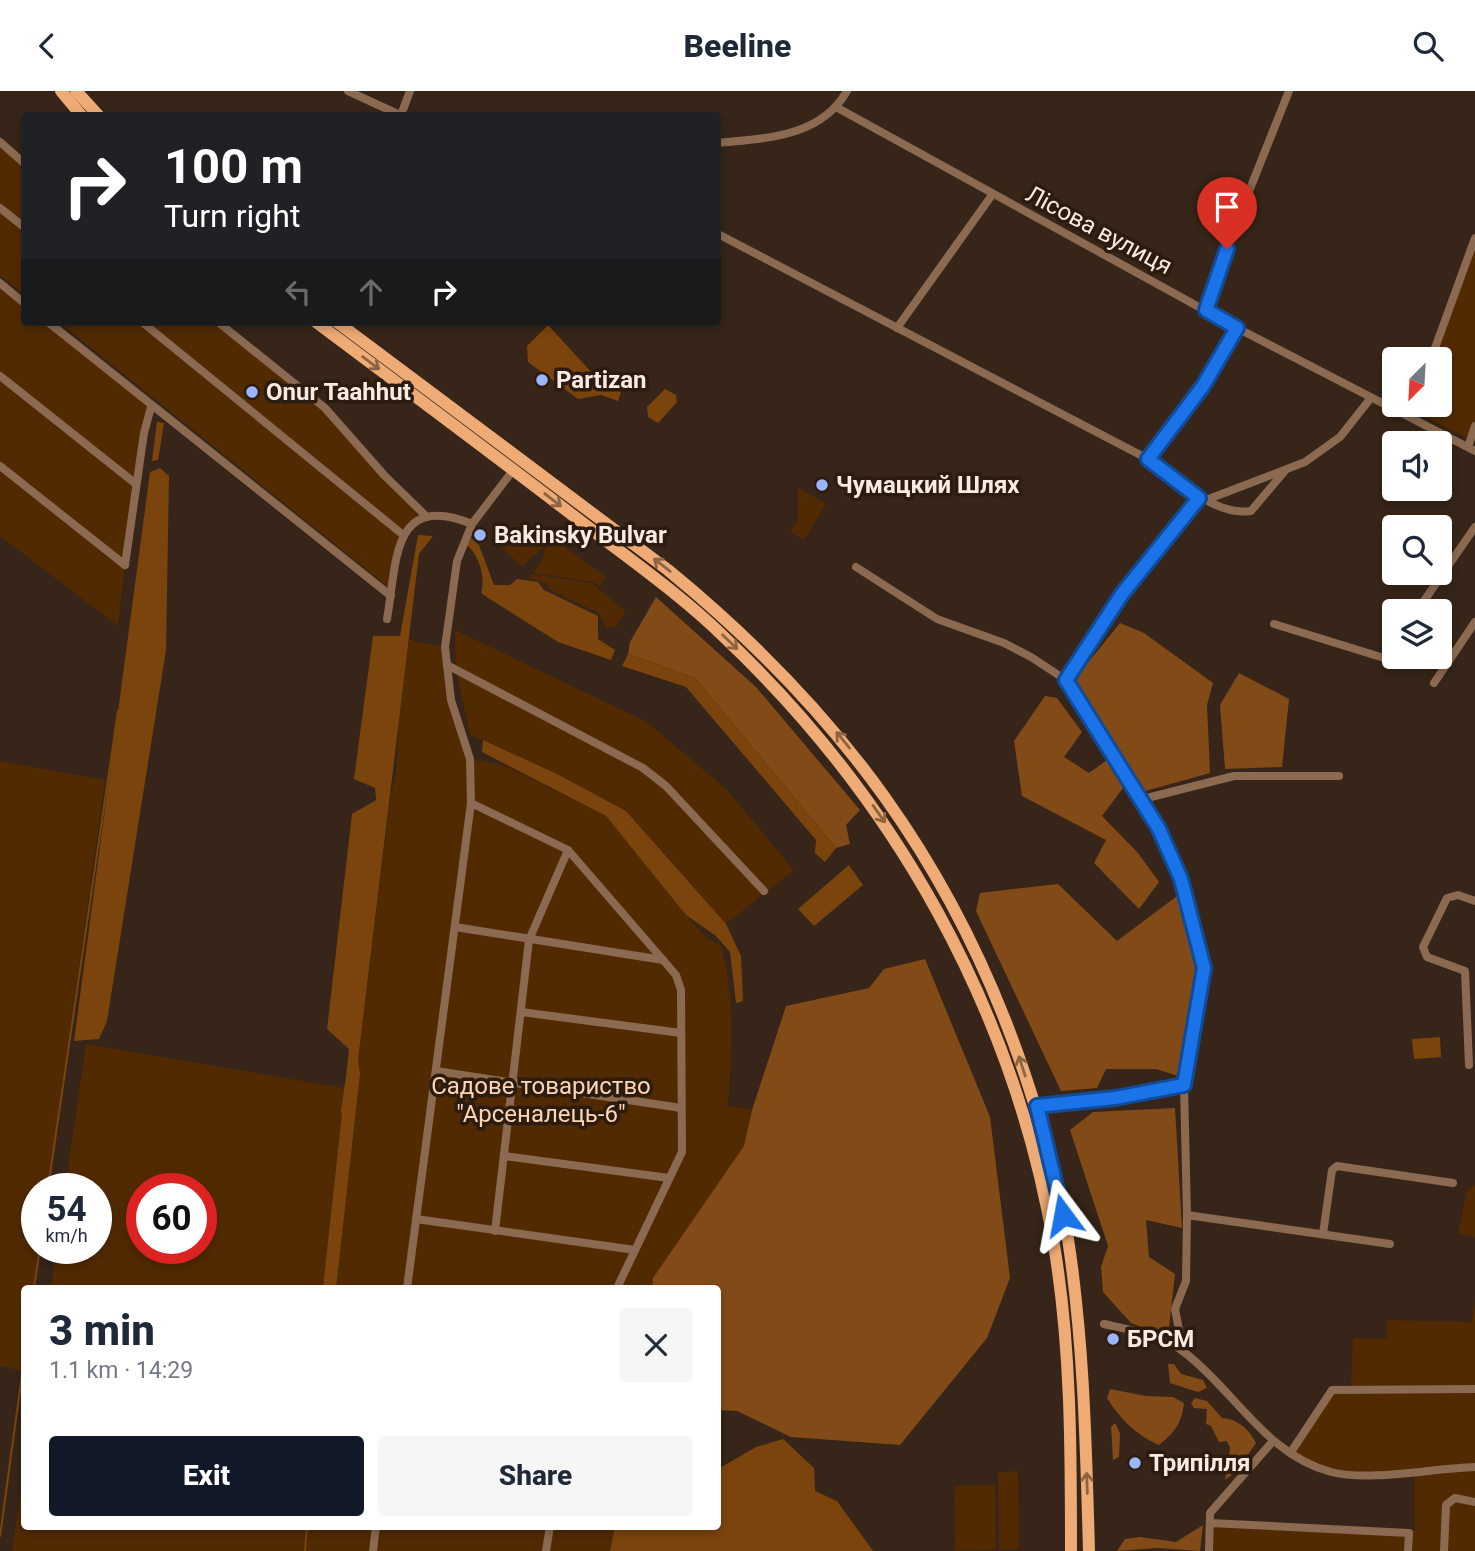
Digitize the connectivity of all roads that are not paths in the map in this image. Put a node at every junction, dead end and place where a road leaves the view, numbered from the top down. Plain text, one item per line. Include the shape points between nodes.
1 (61, 91) edge
2 (76, 91) edge
3 (348, 91) edge
4 (410, 91) edge
5 (847, 91) edge
6 (1289, 91) edge
7 (836, 107) junction
8 (78, 112) edge
9 (95, 112) edge
10 (394, 112) edge
11 (401, 112) edge
12 (0, 142) edge
13 (721, 143) edge
14 (21, 160) edge
15 (992, 195) junction
16 (0, 208) edge
17 (21, 225) edge
18 (721, 236) edge
19 (1475, 238) edge
20 (0, 283) edge
21 (21, 300) edge
22 (1206, 310) junction
23 (53, 326) edge
24 (147, 326) edge
25 (223, 326) edge
26 (322, 326) edge
27 (342, 326) edge
28 (897, 328) junction
29 (1237, 328) junction
30 (1435, 347) edge
31 (0, 376) edge
32 (1370, 399) junction
33 (1382, 404) edge
34 (151, 407) junction
35 (1410, 417) edge
36 (1475, 426) edge
37 (1471, 449) edge
38 (1148, 459) junction
39 (0, 466) edge
40 (514, 469) junction
41 (1283, 472) junction
42 (136, 484) junction
43 (1203, 499) junction
44 (427, 517) junction
45 (472, 524) junction
46 (1475, 527) edge
47 (402, 534) junction
48 (856, 567) dead end
49 (391, 596) junction
50 (1425, 599) edge
51 (387, 619) dead end
52 (1475, 622) edge
53 (1275, 624) dead end
54 (1382, 661) edge
55 (447, 665) junction
56 (1066, 680) junction
57 (1434, 683) dead end
58 (1339, 776) dead end
59 (1139, 800) junction
60 (471, 803) junction
61 (568, 850) junction
62 (764, 891) dead end
63 (1475, 901) edge
64 (454, 927) junction
65 (529, 940) junction
66 (663, 960) junction
67 (520, 1011) junction
68 (681, 1033) junction
69 (1469, 1065) dead end
70 (436, 1071) junction
71 (512, 1084) junction
72 (1184, 1085) junction
73 (1037, 1106) junction
74 (681, 1108) junction
75 (504, 1156) junction
76 (669, 1178) junction
77 (1453, 1183) dead end
78 (1187, 1215) junction
79 (416, 1219) junction
80 (495, 1231) junction
81 (1324, 1234) junction
82 (1390, 1244) dead end
83 (635, 1249) junction
84 (407, 1285) edge
85 (618, 1285) edge
86 (1104, 1324) dead end
87 (1183, 1351) junction
88 (1475, 1389) edge
89 (1273, 1441) junction
90 (1291, 1452) junction
91 (1475, 1467) edge
92 (1475, 1501) edge
93 (1210, 1523) junction
94 (376, 1530) edge
95 (546, 1530) edge
96 (373, 1551) edge
97 (546, 1551) edge
98 (1072, 1551) edge
99 (1089, 1551) edge
100 (1209, 1551) edge
101 (1408, 1551) edge
102 (1444, 1551) edge

1 - 8 main road
2 - 9 main road
3 - 10 street
4 - 11 street
5 - 7 street
6 - 22 street
7 - 13 street via 794,133
7 - 15 street, Лісова вулиця
12 - 14 street
15 - 22 street, Лісова вулиця
15 - 28 street
16 - 17 street
18 - 28 street
19 - 30 street
20 - 21 street
22 - 29 street, Лісова вулиця
23 - 34 street
24 - 47 street
25 - 44 street via 325,408
26 -> 40 main road
73 -> 27 main road via 989,979 936,873 882,792 807,697 668,570
28 - 38 street
29 - 32 street, Лісова вулиця
29 - 38 street via 1203,386
31 - 42 street
32 - 33 street, Лісова вулиця
32 - 41 street via 1331,446
34 - 42 street
34 - 49 street
35 - 37 street, Лісова вулиця
36 - 37 street
38 - 43 street
39 - 42 street via 125,565
40 - 45 street
40 -> 98 main road via 720,633 796,709 884,822 958,948 1010,1076 1054,1246 1068,1353
41 - 43 street
41 - 43 street via 1251,512
43 - 56 street via 1122,594
44 - 45 street
44 - 47 street via 412,521
45 - 55 street via 457,561 445,647
46 - 50 street
47 - 49 street
48 - 56 street via 937,619 1004,643
49 - 51 street
52 - 57 street
53 - 54 street
55 - 60 street via 451,700 470,759
55 - 62 street via 643,768 666,786
56 - 59 street
58 - 59 street via 1234,776
59 - 72 street via 1159,829 1181,879 1204,968
60 - 61 street
60 - 64 street
61 - 65 street
61 - 66 street
63 - 69 street via 1458,895 1447,898 1423,947 1427,957 1465,971
64 - 65 street
64 - 70 street
65 - 66 street
65 - 67 street
66 - 68 street via 681,990
67 - 68 street
67 - 71 street
68 - 74 street
70 - 71 street
70 - 79 street
71 - 74 street
71 - 75 street
72 - 73 street
72 - 78 street
99 -> 73 main road via 1074,1279
74 - 76 street via 682,1152
75 - 76 street
75 - 80 street
76 - 83 street
77 - 81 street via 1336,1166
78 - 81 street
78 - 87 street via 1186,1281 1175,1309
79 - 80 street
79 - 84 street
80 - 83 street
81 - 82 street
83 - 85 street
86 - 87 street via 1150,1334
87 - 89 street
88 - 90 street via 1332,1390
89 - 90 street
89 - 93 street via 1213,1509
90 - 91 street via 1319,1468 1353,1476
92 - 102 street via 1455,1498 1446,1505
93 - 100 street
93 - 101 street via 1409,1533
94 - 96 street
95 - 97 street

